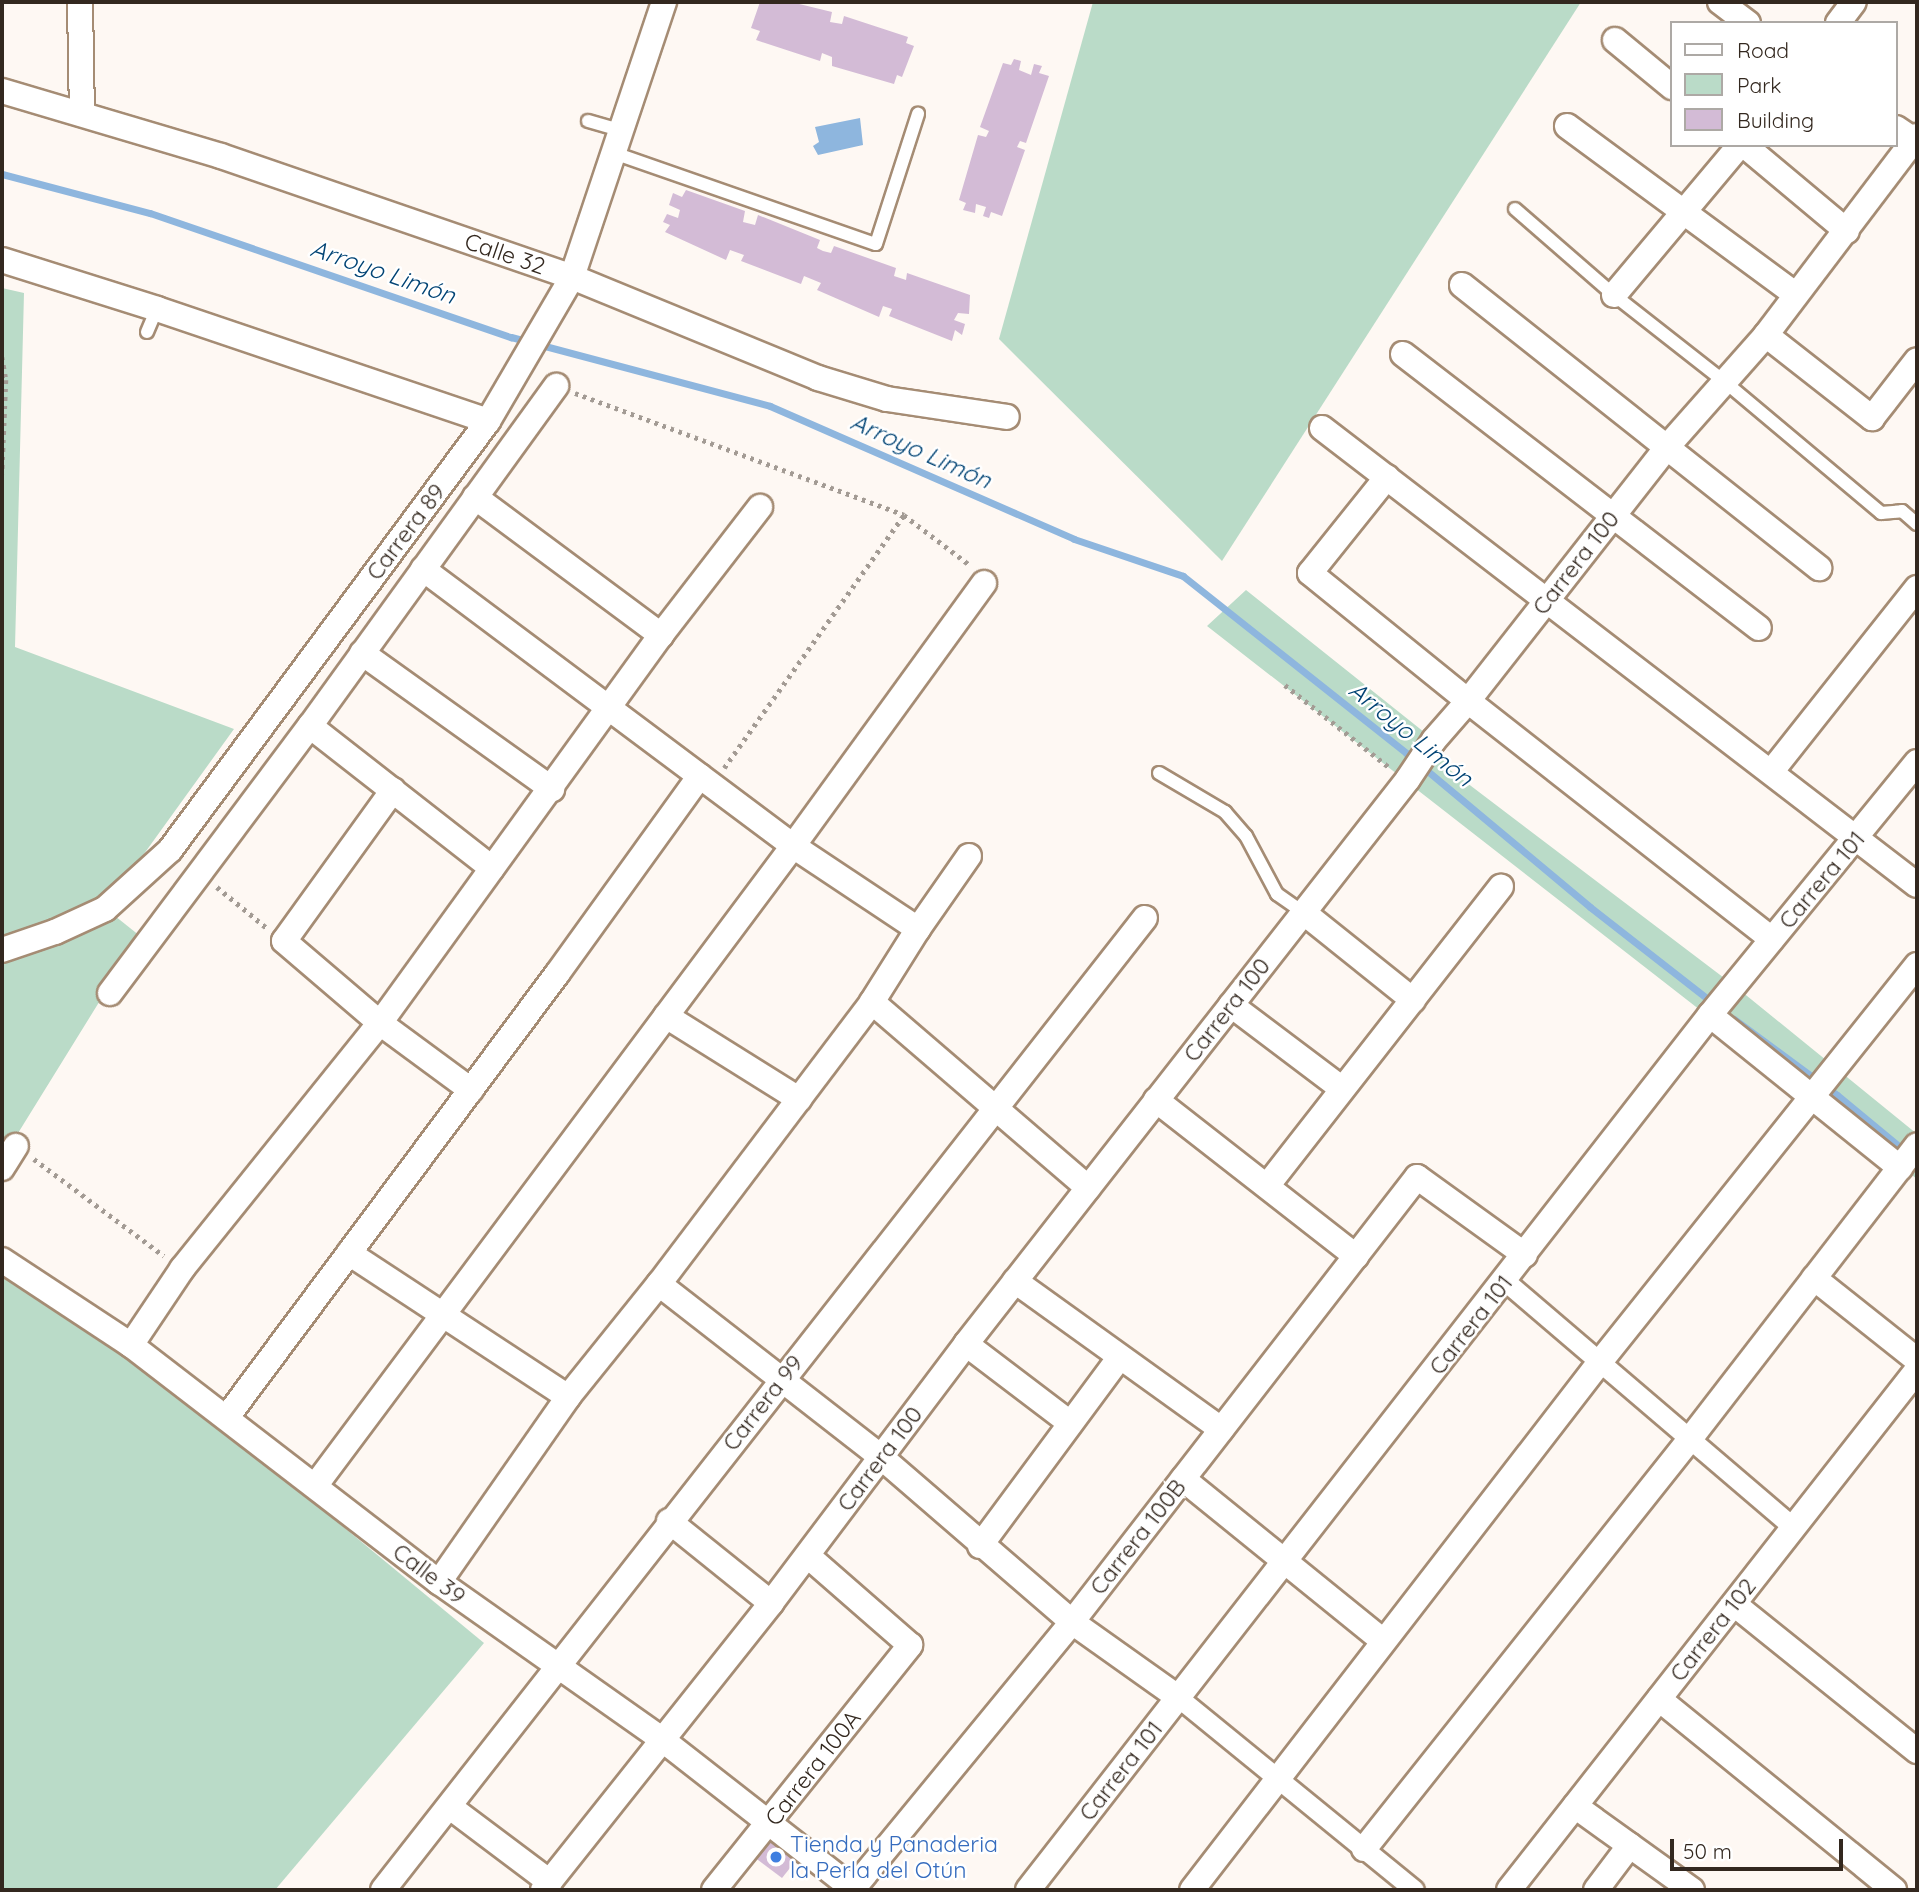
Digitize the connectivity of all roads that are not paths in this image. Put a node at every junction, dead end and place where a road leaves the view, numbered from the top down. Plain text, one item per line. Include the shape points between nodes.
1 (80, 2) edge
2 (664, 2) edge
3 (1720, 2) edge
4 (1854, 2) edge
5 (1745, 21) edge
6 (1840, 21) edge
7 (1615, 40) dead end
8 (1671, 86) edge
9 (2, 91) edge
10 (82, 114) junction
11 (918, 114) dead end
12 (588, 121) dead end
13 (1567, 126) dead end
14 (1911, 136) edge
15 (618, 142) junction
16 (1740, 147) edge
17 (1744, 147) edge
18 (1515, 209) dead end
19 (1685, 211) junction
20 (1847, 231) junction
21 (2, 260) edge
22 (568, 284) junction
23 (1462, 285) dead end
24 (1795, 294) junction
25 (1614, 295) junction
26 (157, 309) junction
27 (146, 332) dead end
28 (1766, 335) junction
29 (1403, 354) dead end
30 (1917, 360) edge
31 (1726, 382) junction
32 (556, 386) road end
33 (1007, 417) dead end
34 (488, 421) junction
35 (1322, 428) dead end
36 (1667, 447) junction
37 (1387, 477) junction
38 (475, 496) junction
39 (760, 507) dead end
40 (1613, 516) junction
41 (1917, 524) edge
42 (1819, 568) dead end
43 (423, 569) junction
44 (984, 583) road end
45 (1917, 588) edge
46 (1547, 600) junction
47 (1759, 628) dead end
48 (662, 635) junction
49 (362, 653) junction
50 (1468, 701) junction
51 (611, 708) junction
52 (310, 726) junction
53 (1917, 762) edge
54 (1771, 772) junction
55 (1159, 773) dead end
56 (706, 780) junction
57 (552, 789) junction
58 (393, 790) junction
59 (1857, 839) junction
60 (793, 846) junction
61 (970, 856) dead end
62 (492, 868) junction
63 (1917, 885) edge
64 (1501, 887) dead end
65 (1303, 912) junction
66 (1144, 918) dead end
67 (918, 929) junction
68 (1772, 939) junction
69 (2, 950) edge
70 (1917, 965) edge
71 (110, 993) dead end
72 (1413, 1000) junction
73 (872, 1002) junction
74 (1230, 1005) junction
75 (1710, 1015) junction
76 (666, 1016) junction
77 (380, 1023) junction
78 (1341, 1088) junction
79 (1820, 1088) junction
80 (471, 1090) junction
81 (799, 1099) junction
82 (1157, 1100) junction
83 (995, 1107) junction
84 (16, 1146) road end
85 (1907, 1159) edge
86 (2, 1168) edge
87 (1267, 1186) junction
88 (1088, 1188) junction
89 (349, 1252) junction
90 (1525, 1255) junction
91 (1356, 1256) junction
92 (2, 1260) edge
93 (1814, 1278) junction
94 (1015, 1281) junction
95 (1505, 1281) junction
96 (659, 1283) junction
97 (444, 1313) junction
98 (966, 1344) junction
99 (131, 1345) junction
100 (1120, 1357) junction
101 (1917, 1360) edge
102 (1600, 1362) junction
103 (1917, 1370) edge
104 (782, 1380) junction
105 (568, 1397) junction
106 (227, 1417) junction
107 (1070, 1423) junction
108 (1221, 1429) junction
109 (1690, 1439) junction
110 (881, 1457) junction
111 (1183, 1479) junction
112 (315, 1486) junction
113 (669, 1521) junction
114 (1794, 1528) junction
115 (980, 1546) junction
116 (808, 1556) junction
117 (1286, 1562) junction
118 (439, 1582) junction
119 (771, 1603) junction
120 (1734, 1604) junction
121 (1072, 1622) junction
122 (1382, 1640) junction
123 (557, 1666) junction
124 (1179, 1698) junction
125 (1659, 1699) junction
126 (664, 1741) junction
127 (1917, 1751) edge
128 (1280, 1780) junction
129 (1575, 1806) junction
130 (450, 1807) junction
131 (770, 1824) junction
132 (1630, 1845) junction
133 (1364, 1849) junction
134 (546, 1886) edge
135 (1039, 1886) edge
136 (383, 1890) edge
137 (714, 1890) edge
138 (853, 1890) edge
139 (1192, 1890) edge
140 (1414, 1890) edge
141 (1509, 1890) edge
142 (1596, 1890) edge
143 (1692, 1890) edge
144 (1894, 1890) edge

1 - 10 street
2 - 15 street, Carrera 89
3 - 5 street
4 - 6 street
7 - 8 street
9 - 10 street, Calle 32
10 - 22 street, Calle 32 via 221,156
11 - 15 lane via 876,244
12 - 15 lane
13 - 19 street
14 - 20 street, Carrera 100
15 - 22 street, Carrera 89
16 - 19 street
17 - 20 street
18 - 25 lane
19 - 24 street
19 - 25 street
20 - 24 street, Carrera 100
21 - 26 street
22 - 33 street, Calle 32 via 818,378 887,399
22 - 34 street, Carrera 89
23 - 36 street
24 - 28 street, Carrera 100
25 - 31 lane
26 - 27 lane
26 - 34 street
28 - 30 street via 1872,418
28 - 31 street, Carrera 100
29 - 40 street
31 - 36 street, Carrera 100
31 - 41 lane via 1881,513 1902,511
32 - 38 street
34 - 69 street, Carrera 89 via 170,850 105,909
35 - 37 street
36 - 40 street, Carrera 100
36 - 42 street
37 - 46 street
37 - 50 street via 1310,573
38 - 43 street
38 - 48 street
39 - 48 street
40 - 46 street, Carrera 100
40 - 47 street
43 - 49 street
43 - 51 street
44 - 60 street
45 - 54 street
46 - 50 street, Carrera 100
46 - 54 street
48 - 51 street
49 - 52 street
49 - 57 street
50 - 65 street, Carrera 100
50 - 68 street
51 - 56 street
51 - 57 street
52 - 58 street
52 - 71 street
53 - 59 street, Carrera 101
54 - 59 street
55 - 65 lane via 1225,812 1246,836 1277,894
56 - 60 street
56 - 80 street
57 - 62 street
58 - 62 street
58 - 77 street via 284,941
59 - 63 street
59 - 68 street, Carrera 101
60 - 67 street
60 - 76 street
61 - 67 street
62 - 77 street
64 - 72 street
65 - 72 street
65 - 74 street, Carrera 100
66 - 83 street, Carrera 99
67 - 73 street
68 - 75 street, Carrera 101
70 - 79 street
72 - 78 street
73 - 81 street
73 - 83 street
74 - 78 street
74 - 82 street, Carrera 100
75 - 79 street
75 - 90 street, Carrera 101
76 - 81 street
76 - 97 street
77 - 80 street
77 - 99 street via 182,1269
78 - 87 street
79 - 85 street
79 - 102 street
80 - 89 street
81 - 96 street
82 - 87 street
82 - 88 street, Carrera 100
83 - 88 street
83 - 104 street, Carrera 99
84 - 86 street
85 - 93 street
87 - 91 street
88 - 94 street, Carrera 100
89 - 97 street
89 - 106 street
90 - 91 street, Carrera 100B via 1417,1177
90 - 95 street, Carrera 101
91 - 108 street, Carrera 100B
92 - 99 street, Calle 39
93 - 101 street
93 - 109 street
94 - 98 street, Carrera 100
94 - 100 street
95 - 102 street
95 - 117 street, Carrera 101
96 - 104 street
96 - 105 street
97 - 105 street
97 - 112 street
98 - 107 street
98 - 110 street, Carrera 100
99 - 106 street, Calle 39
100 - 107 street
100 - 108 street
102 - 109 street
102 - 122 street
103 - 114 street, Carrera 102
104 - 110 street
104 - 113 street, Carrera 99
105 - 118 street
106 - 112 street, Calle 39
107 - 115 street
108 - 111 street, Carrera 100B
109 - 114 street
109 - 133 street
110 - 115 street
110 - 116 street, Carrera 100
111 - 117 street
111 - 121 street, Carrera 100B
112 - 118 street, Calle 39
113 - 119 street
113 - 123 street, Carrera 99
114 - 120 street, Carrera 102
115 - 121 street
116 - 119 street, Carrera 100
116 - 131 street, Carrera 100A via 910,1645
117 - 122 street
117 - 124 street, Carrera 101
118 - 123 street, Calle 39
119 - 126 street, Carrera 100
120 - 125 street, Carrera 102
120 - 127 street
121 - 124 street
121 - 138 street, Carrera 100B
122 - 128 street
123 - 126 street, Calle 39
123 - 130 street, Carrera 99
124 - 128 street
124 - 135 street, Carrera 101
125 - 129 street, Carrera 102
125 - 144 street
126 - 131 street, Calle 39
126 - 134 street, Carrera 100
128 - 133 street
128 - 139 street
129 - 132 street
129 - 141 street, Carrera 102
130 - 134 street
130 - 136 street, Carrera 99
131 - 137 street, Carrera 100A
131 - 138 street, Calle 39
132 - 142 street
132 - 143 street
133 - 140 street

